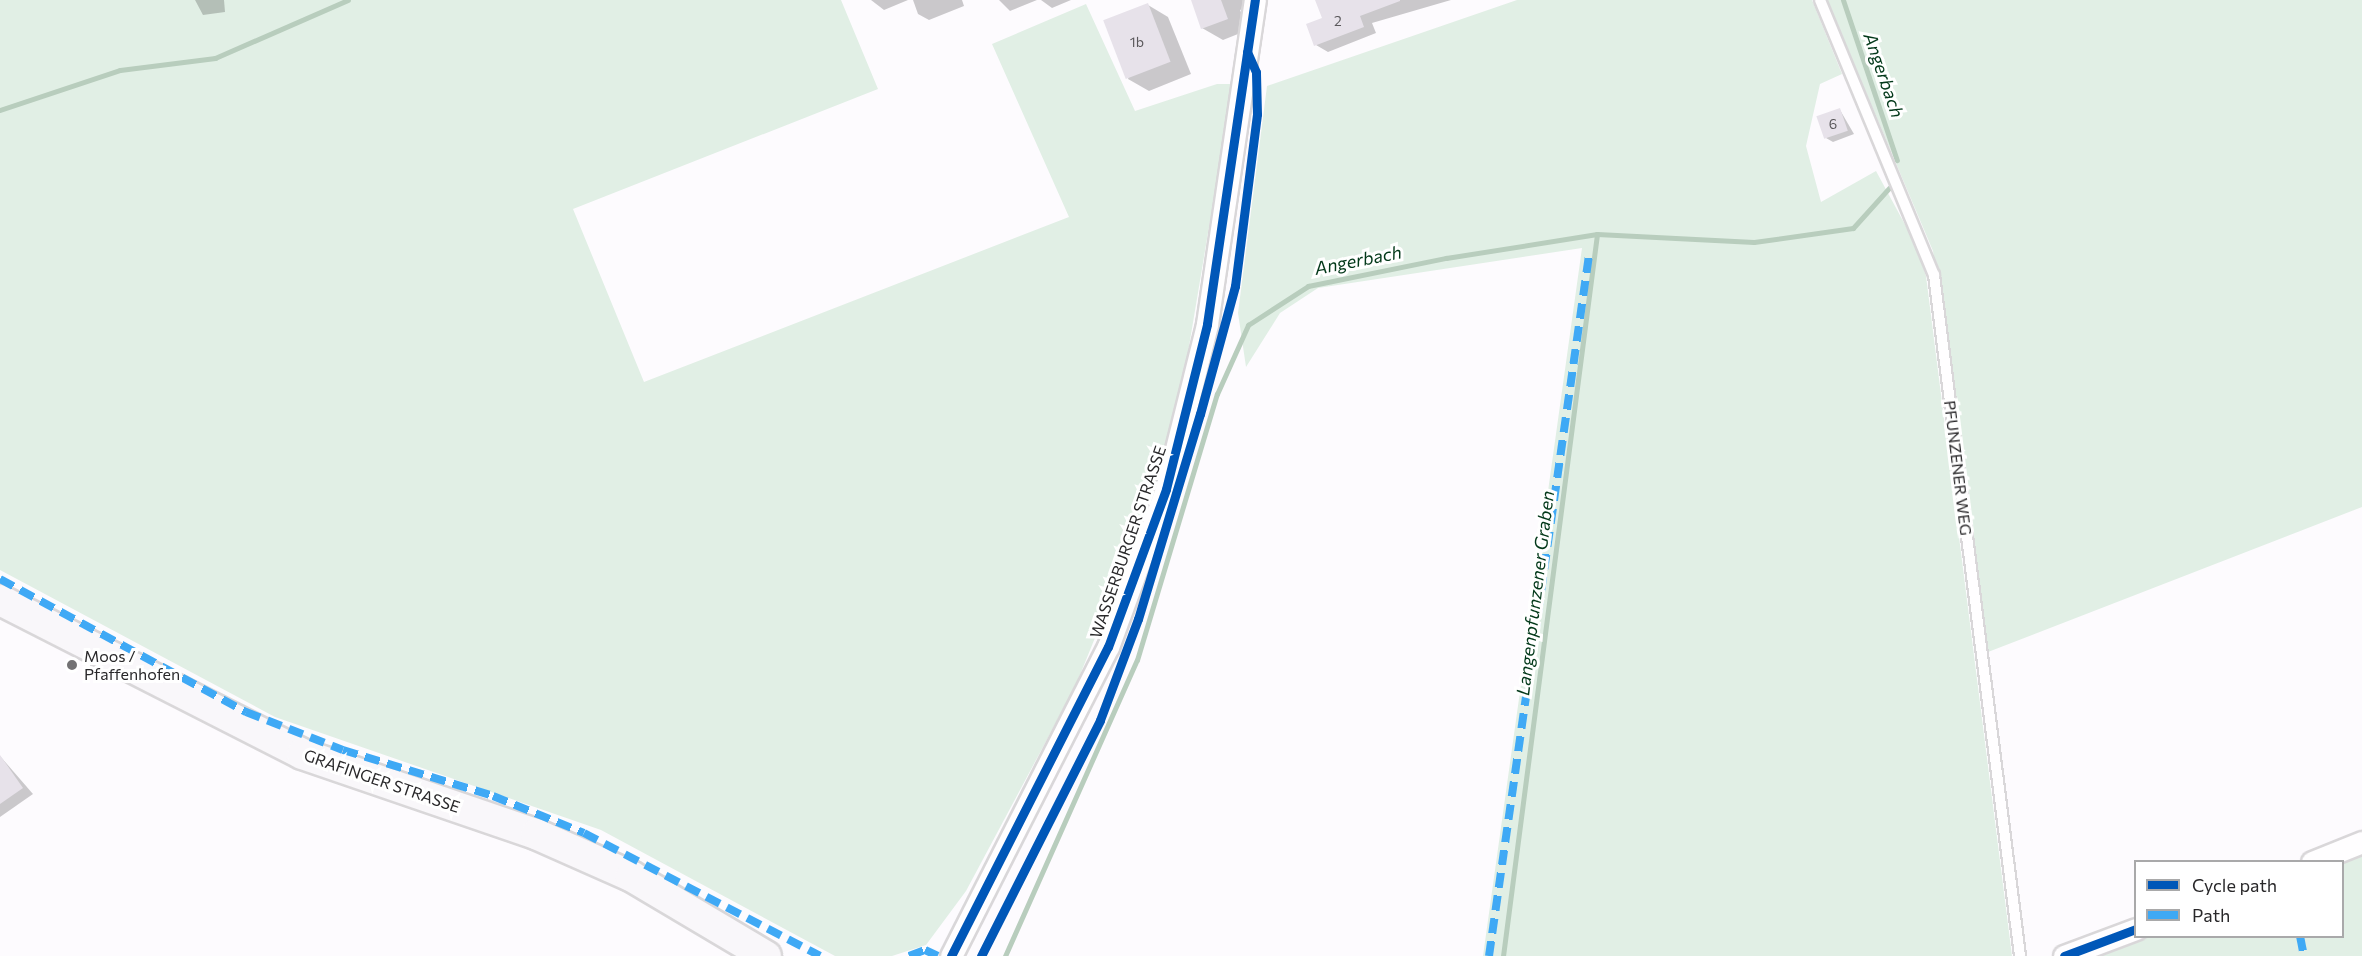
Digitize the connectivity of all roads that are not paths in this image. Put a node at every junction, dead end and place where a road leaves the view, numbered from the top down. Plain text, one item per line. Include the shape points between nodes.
1 (1255, 0) edge
2 (1820, 0) edge
3 (0, 600) edge
4 (2362, 842) edge
5 (2315, 860) edge
6 (2134, 930) edge
7 (766, 956) edge
8 (951, 956) edge
9 (2020, 956) edge
10 (2064, 956) edge

1 - 8 street, WASSERBURGER STRASSE via 1207,324 1166,489 1108,647
2 - 9 lane, PFUNZENER WEG via 1934,275
3 - 7 main road, GRAFINGER STRASSE via 302,754 536,834 631,876
4 - 5 street
6 - 10 street

